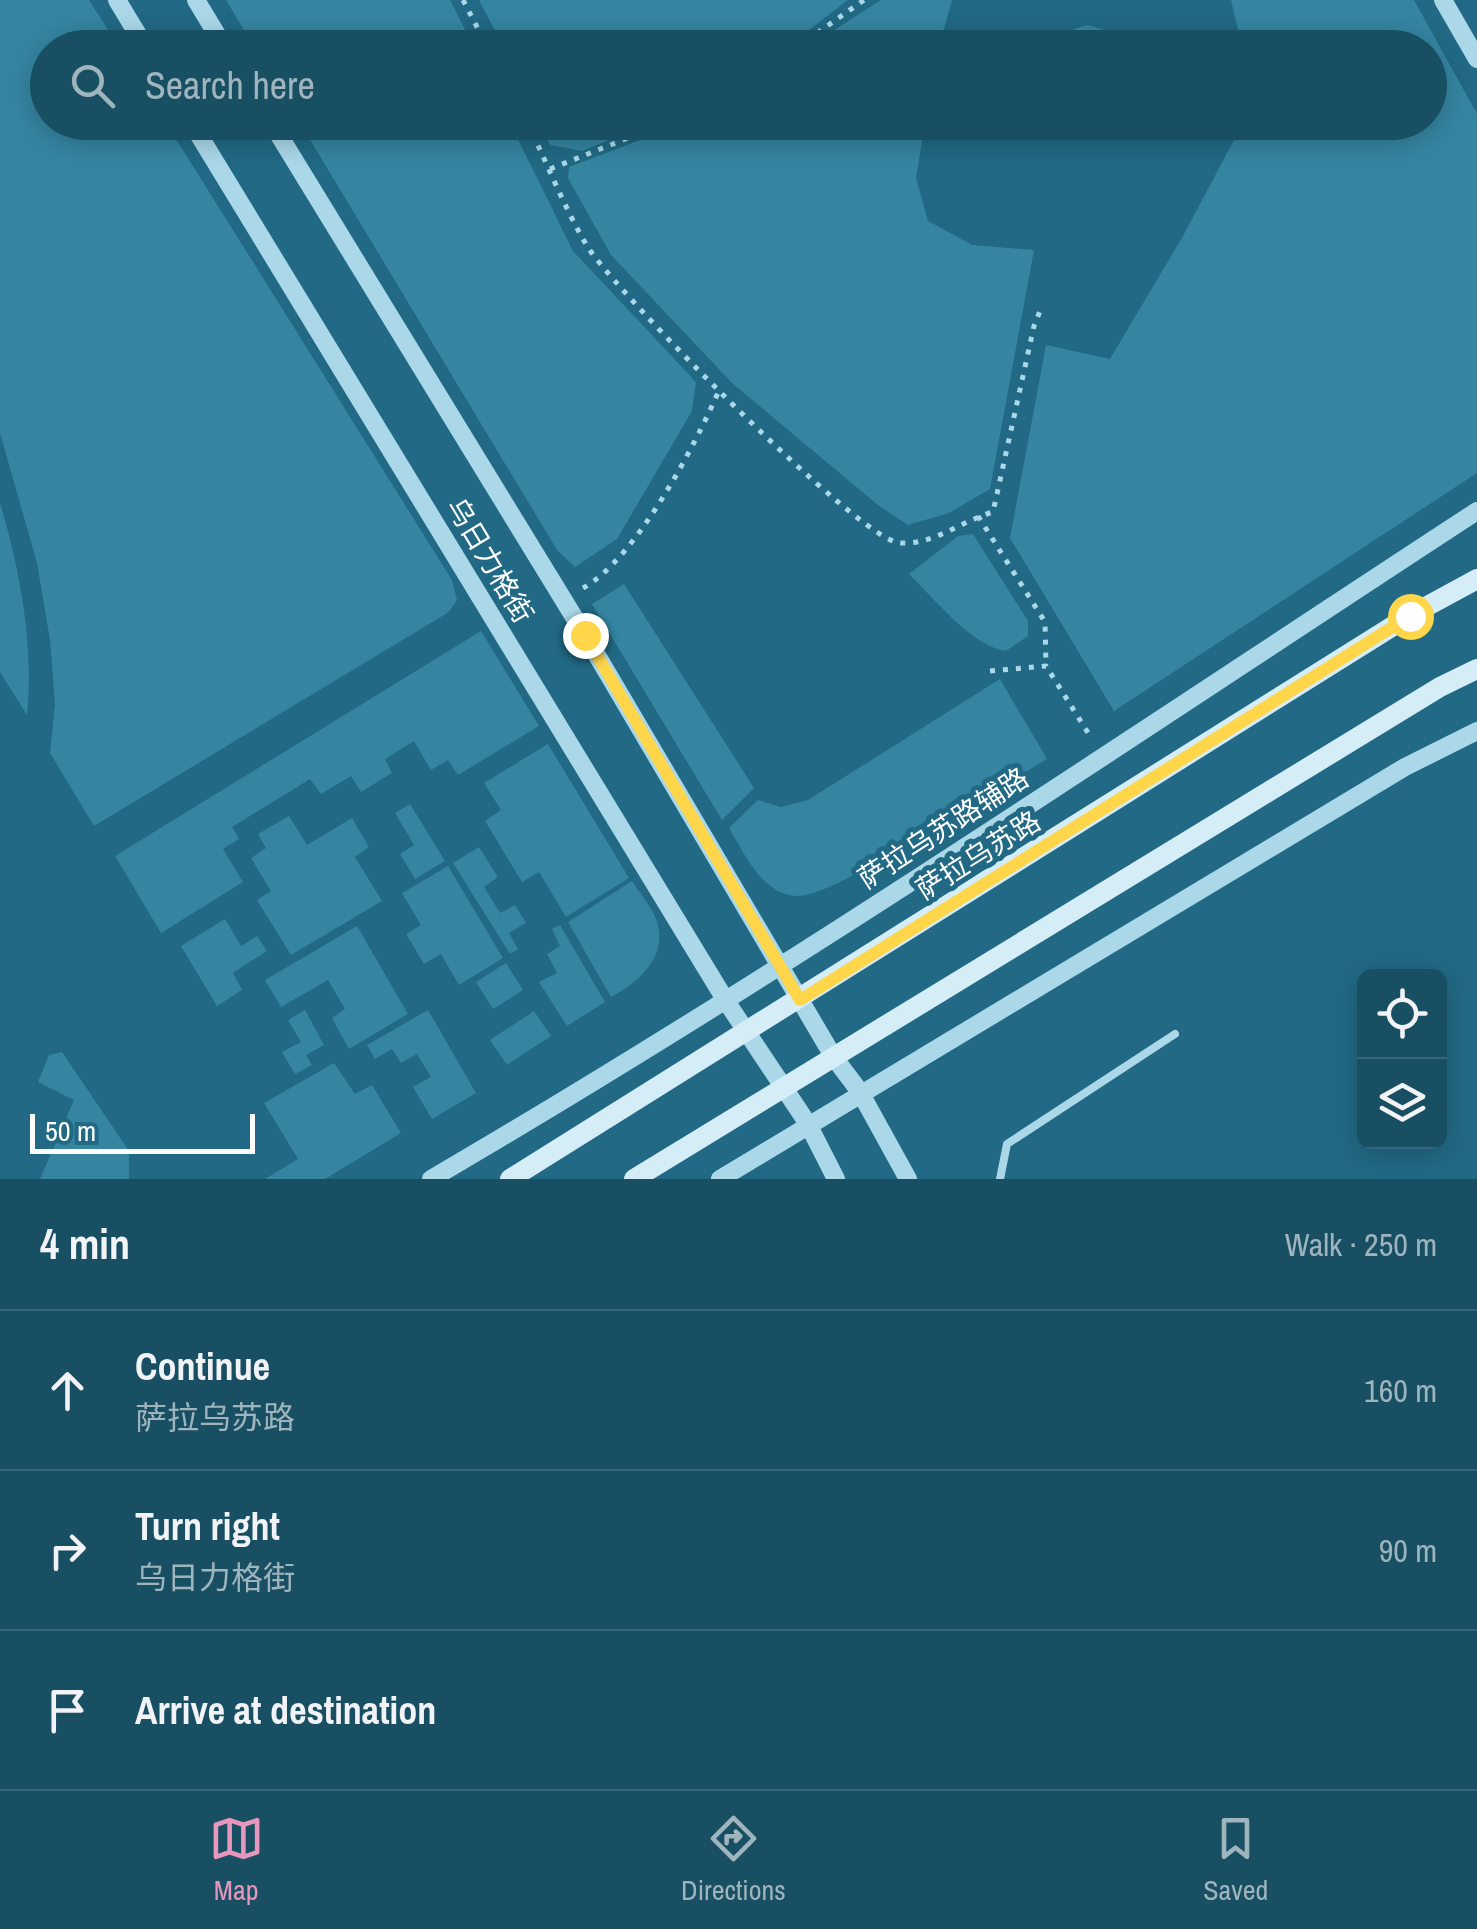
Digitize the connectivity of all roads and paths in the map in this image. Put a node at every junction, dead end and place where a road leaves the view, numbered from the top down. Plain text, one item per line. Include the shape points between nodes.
1 (117, 0) edge
2 (196, 0) edge
3 (463, 0) edge
4 (864, 0) edge
5 (1443, 0) edge
6 (135, 30) edge
7 (215, 30) edge
8 (479, 30) edge
9 (822, 30) edge
10 (1477, 59) edge
11 (202, 140) edge
12 (282, 140) edge
13 (536, 140) edge
14 (622, 140) edge
15 (550, 168) junction
16 (1040, 310) dead end
17 (720, 388) junction
18 (1477, 511) edge
19 (978, 516) junction
20 (1477, 578) edge
21 (563, 600) junction
22 (1046, 666) junction
23 (1477, 669) edge
24 (990, 671) dead end
25 (1477, 732) edge
26 (1102, 756) junction
27 (780, 968) junction
28 (800, 1000) junction
29 (726, 1001) junction
30 (748, 1033) junction
31 (1175, 1034) dead end
32 (832, 1056) junction
33 (781, 1088) junction
34 (860, 1092) junction
35 (808, 1124) junction
36 (431, 1179) edge
37 (510, 1179) edge
38 (634, 1179) edge
39 (720, 1179) edge
40 (836, 1179) edge
41 (908, 1179) edge
42 (1000, 1179) edge

1 - 6 street
2 - 7 street
3 - 8 path
4 - 9 path
5 - 10 street
11 - 29 street, 乌日力格街
12 - 21 street, 乌日力格街
13 - 15 path
14 - 15 path
15 - 17 path via 588,248
16 - 19 path via 993,512
17 - 19 path via 773,445 867,527 897,543 932,540
17 - 21 path via 698,438 623,555 600,579
18 - 26 street, 萨拉乌苏路辅路
19 - 22 path via 1045,622
20 - 28 main road, 萨拉乌苏路
21 - 27 street, 乌日力格街
22 - 24 path
22 - 26 path
23 - 32 main road
25 - 34 street via 1405,767
26 - 27 street, 萨拉乌苏路辅路
27 - 28 street, 乌日力格街
27 - 29 street, 萨拉乌苏路辅路
28 - 30 main road, 萨拉乌苏路
28 - 32 street, 乌日力格街
29 - 30 street, 乌日力格街
29 - 36 street, 萨拉乌苏路辅路
30 - 33 street, 乌日力格街
30 - 37 main road, 萨拉乌苏路
31 - 42 lane via 1007,1144
32 - 33 main road
32 - 34 street, 乌日力格街
33 - 35 street, 乌日力格街
33 - 38 main road
34 - 35 street
34 - 41 street, 乌日力格街
35 - 39 street
35 - 40 street, 乌日力格街

